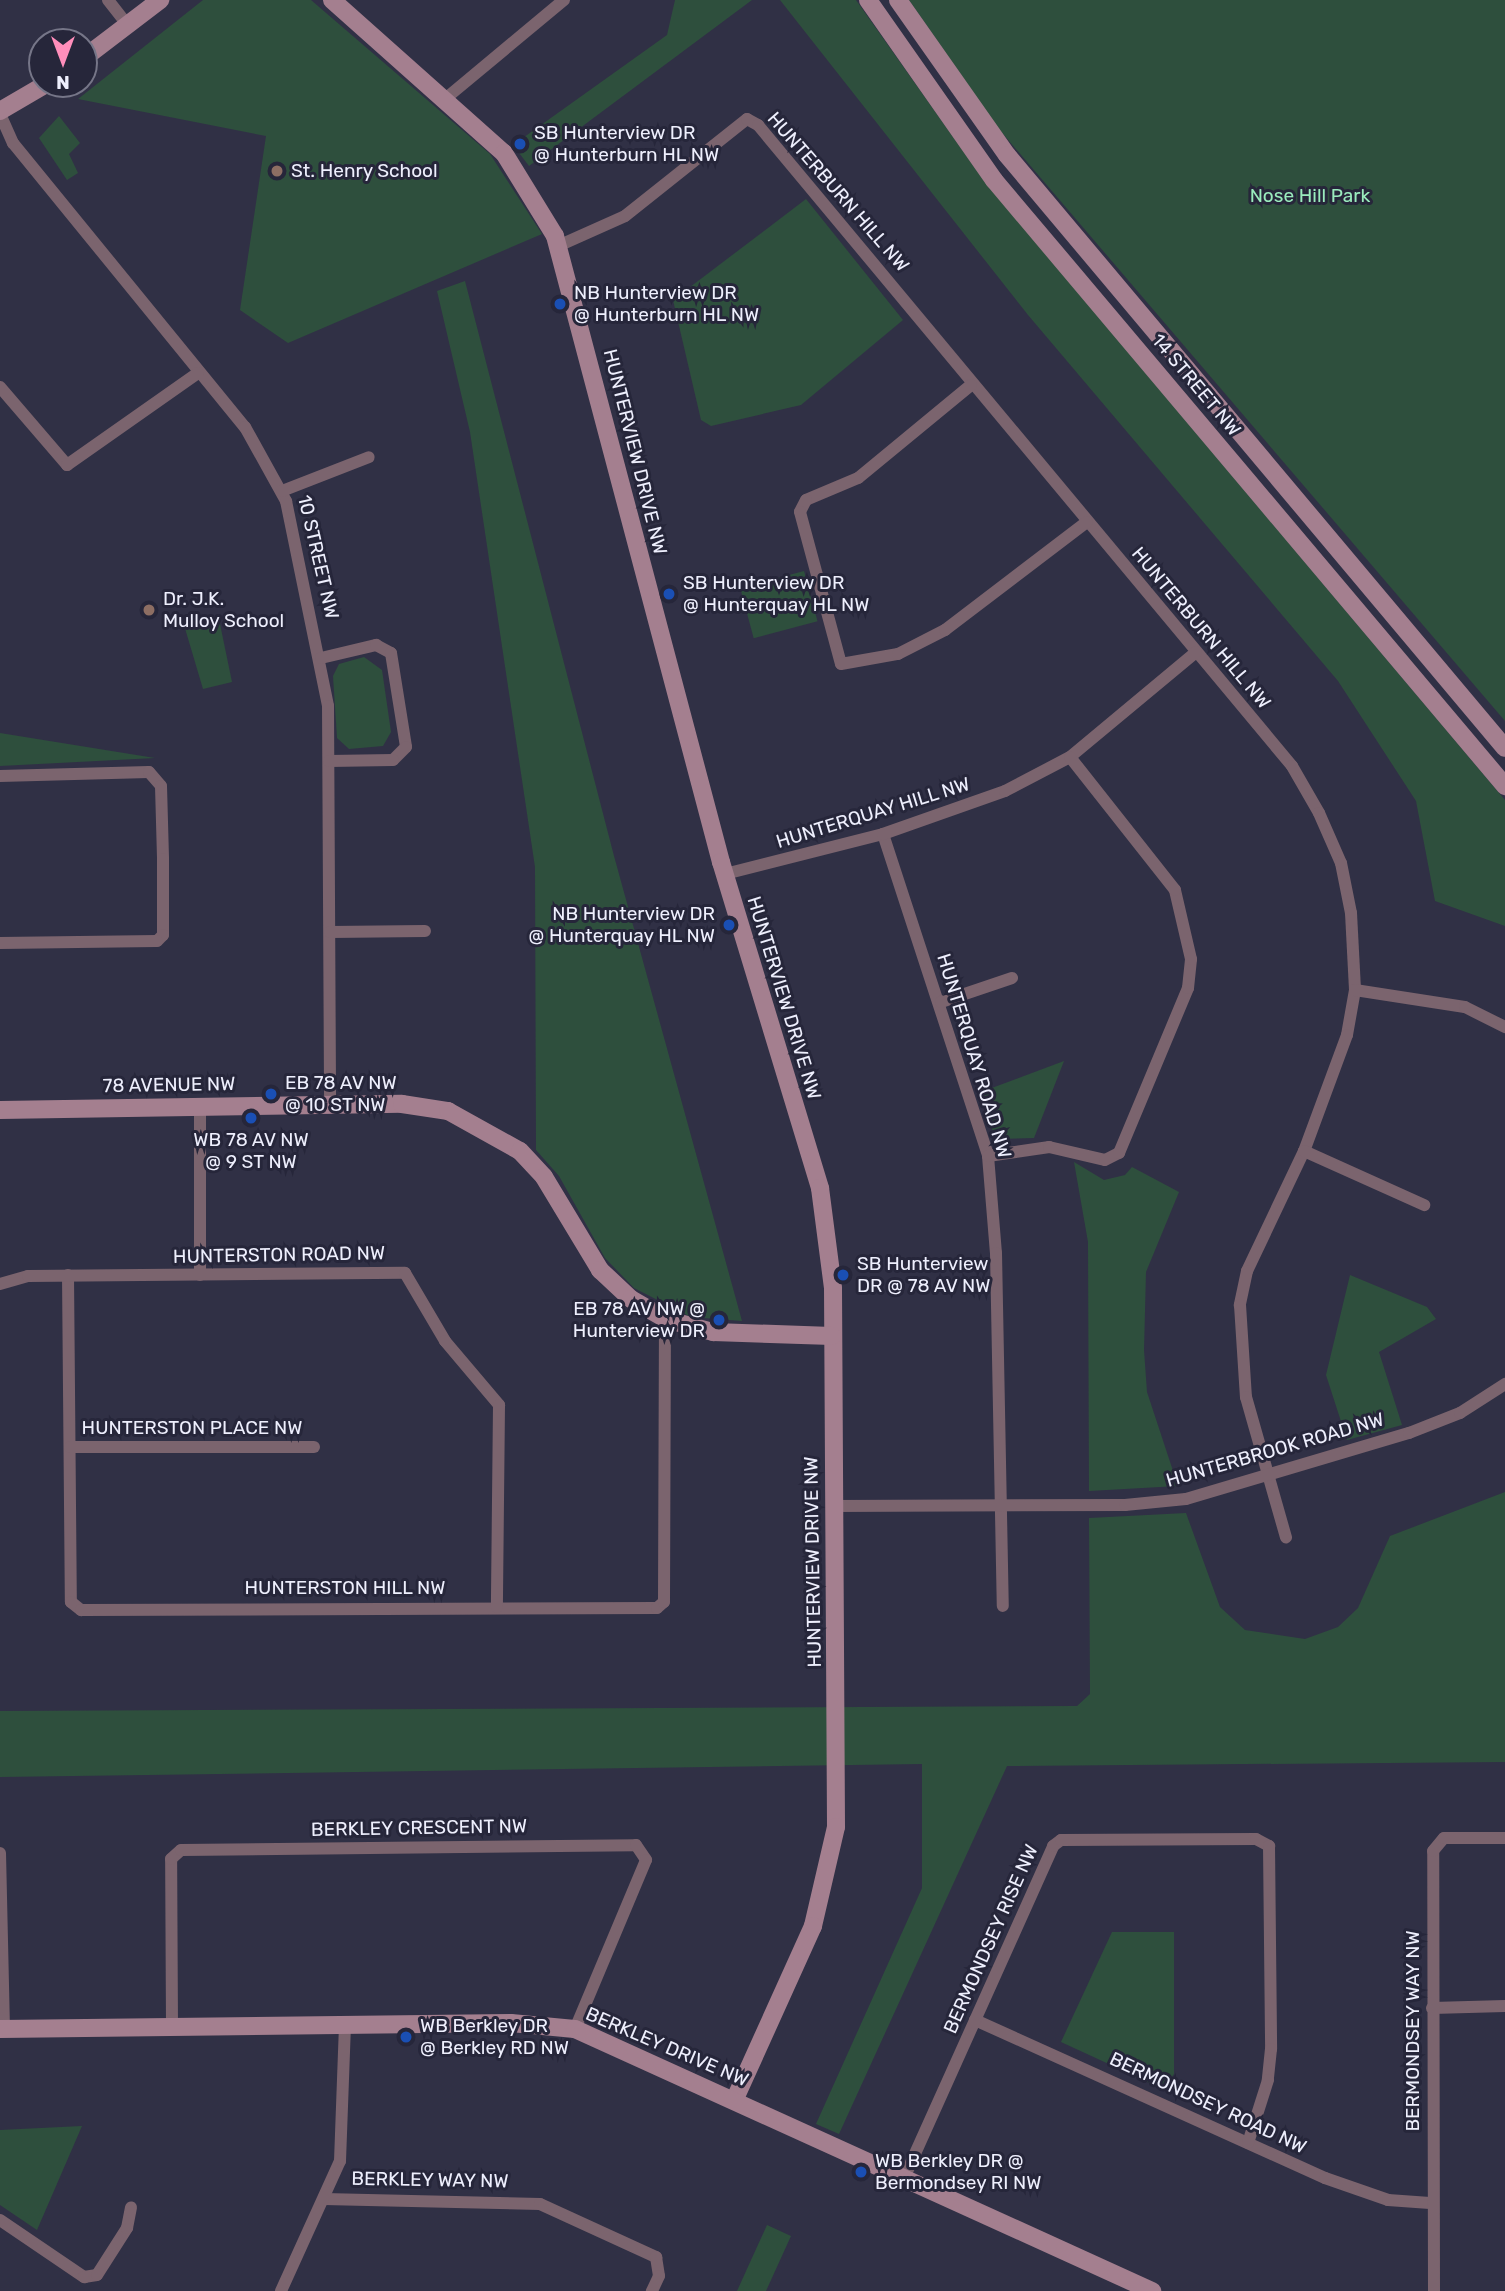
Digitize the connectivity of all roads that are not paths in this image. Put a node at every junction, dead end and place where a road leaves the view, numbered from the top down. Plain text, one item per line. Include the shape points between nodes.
1 (108, 0) edge
2 (160, 0) edge
3 (332, 0) edge
4 (564, 0) edge
5 (867, 0) edge
6 (898, 0) edge
7 (127, 24) junction
8 (98, 47) edge
9 (28, 95) edge
10 (445, 99) junction
11 (0, 112) edge
12 (558, 246) junction
13 (198, 373) junction
14 (971, 386) junction
15 (0, 387) edge
16 (369, 457) dead end
17 (282, 491) junction
18 (1087, 523) junction
19 (1196, 652) junction
20 (321, 658) junction
21 (1505, 748) edge
22 (1069, 757) junction
23 (329, 761) junction
24 (0, 776) edge
25 (1505, 786) edge
26 (883, 834) junction
27 (725, 874) junction
28 (425, 931) dead end
29 (330, 932) junction
30 (0, 943) edge
31 (1012, 978) dead end
32 (1354, 990) junction
33 (940, 1002) junction
34 (1505, 1027) edge
35 (330, 1104) junction
36 (200, 1106) junction
37 (0, 1110) edge
38 (1304, 1151) junction
39 (988, 1156) junction
40 (1424, 1205) dead end
41 (68, 1275) junction
42 (200, 1275) junction
43 (0, 1284) edge
44 (665, 1318) junction
45 (832, 1336) junction
46 (1505, 1384) edge
47 (70, 1447) junction
48 (314, 1447) dead end
49 (1268, 1475) junction
50 (1002, 1504) junction
51 (833, 1506) junction
52 (1286, 1537) dead end
53 (1003, 1606) dead end
54 (497, 1607) junction
55 (1505, 1838) edge
56 (0, 1853) edge
57 (1505, 2006) edge
58 (1432, 2008) junction
59 (975, 2020) junction
60 (172, 2025) junction
61 (345, 2025) junction
62 (2, 2028) edge
63 (575, 2029) junction
64 (735, 2099) junction
65 (1248, 2143) junction
66 (905, 2176) junction
67 (324, 2199) junction
68 (1430, 2203) junction
69 (131, 2207) dead end
70 (0, 2220) edge
71 (281, 2291) edge
72 (652, 2291) edge
73 (1152, 2291) edge
74 (1434, 2291) edge

1 - 7 street
2 - 7 street
3 - 10 street, HUNTERVIEW DRIVE NW
4 - 10 street
5 - 25 street, 14 STREET NW via 995,180
6 - 21 street, 14 STREET NW via 1007,155
7 - 8 street
9 - 11 street
10 - 12 street, HUNTERVIEW DRIVE NW via 524,178
11 - 13 street, 10 STREET NW via 13,143
12 - 14 street, HUNTERBURN HILL NW via 625,216 747,119 816,193
12 - 27 street, HUNTERVIEW DRIVE NW
13 - 15 street via 67,465
13 - 17 street, 10 STREET NW via 262,451
14 - 18 street, HUNTERBURN HILL NW
14 - 18 street via 858,478 806,500 800,512 841,664 898,654 945,630
16 - 17 street
17 - 20 street, 10 STREET NW
18 - 19 street, HUNTERBURN HILL NW
19 - 22 street, HUNTERQUAY HILL NW
19 - 32 street, HUNTERBURN HILL NW via 1292,766 1319,813 1341,863 1351,913
20 - 23 street, 10 STREET NW
20 - 23 street via 376,645 391,653 406,747 393,760
22 - 26 street, HUNTERQUAY HILL NW via 1005,792
22 - 39 street via 1175,890 1189,950 1188,988 1119,1153 1105,1160 1049,1147
23 - 29 street, 10 STREET NW
24 - 30 street via 157,777 163,935 157,941
26 - 27 street, HUNTERQUAY HILL NW
26 - 33 street, HUNTERQUAY ROAD NW
27 - 45 street, HUNTERVIEW DRIVE NW via 820,1188
28 - 29 street
29 - 35 street, 10 STREET NW
31 - 33 street
32 - 34 street via 1465,1007
32 - 38 street, HUNTERBURN HILL NW via 1340,1058
33 - 39 street, HUNTERQUAY ROAD NW
35 - 36 street, 78 AVENUE NW
35 - 44 street, 78 AVENUE NW via 424,1106 492,1130 544,1177 600,1270
36 - 37 street, 78 AVENUE NW
36 - 42 street
38 - 40 street
38 - 49 street, HUNTERBURN HILL NW via 1263,1229 1240,1305 1246,1397
39 - 50 street, HUNTERQUAY ROAD NW via 996,1253
41 - 42 street, HUNTERSTON ROAD NW
41 - 43 street, HUNTERSTON ROAD NW
41 - 47 street, HUNTERSTON HILL NW
42 - 54 street, HUNTERSTON ROAD NW via 405,1273 445,1341 499,1405
44 - 45 street, 78 AVENUE NW via 713,1332
44 - 54 street, HUNTERSTON HILL NW via 664,1602 657,1608
45 - 51 street, HUNTERVIEW DRIVE NW
46 - 49 street, HUNTERBROOK ROAD NW via 1460,1413
47 - 48 street, HUNTERSTON PLACE NW
47 - 54 street, HUNTERSTON HILL NW via 74,1608
49 - 50 street, HUNTERBROOK ROAD NW via 1159,1503
49 - 52 street, HUNTERBURN HILL NW
50 - 51 street, HUNTERBROOK ROAD NW
50 - 53 street, HUNTERQUAY ROAD NW
51 - 64 street, HUNTERVIEW DRIVE NW via 838,1776 831,1859 813,1926
55 - 58 street, BERMONDSEY WAY NW via 1436,1843
56 - 62 street
57 - 58 street
58 - 68 street, BERMONDSEY WAY NW
59 - 65 street, BERMONDSEY ROAD NW
59 - 65 street, BERMONDSEY RISE NW via 1053,1846 1061,1840 1256,1839 1269,1846 1271,2049 1268,2080
59 - 66 street, BERMONDSEY RISE NW
60 - 61 street, BERKLEY DRIVE NW
60 - 62 street, BERKLEY DRIVE NW
60 - 63 street, BERKLEY CRESCENT NW via 171,1859 181,1850 636,1845 646,1860
61 - 63 street, BERKLEY DRIVE NW via 510,2023
61 - 67 street via 344,2129 340,2161
63 - 64 street, BERKLEY DRIVE NW
64 - 66 street, BERKLEY DRIVE NW
65 - 68 street, BERMONDSEY ROAD NW via 1388,2200
66 - 73 street, BERKLEY DRIVE NW
67 - 71 street
67 - 72 street, BERKLEY WAY NW via 492,2198 540,2204 656,2257 659,2276
68 - 74 street, BERMONDSEY WAY NW
69 - 70 street via 127,2228 97,2275 85,2277

